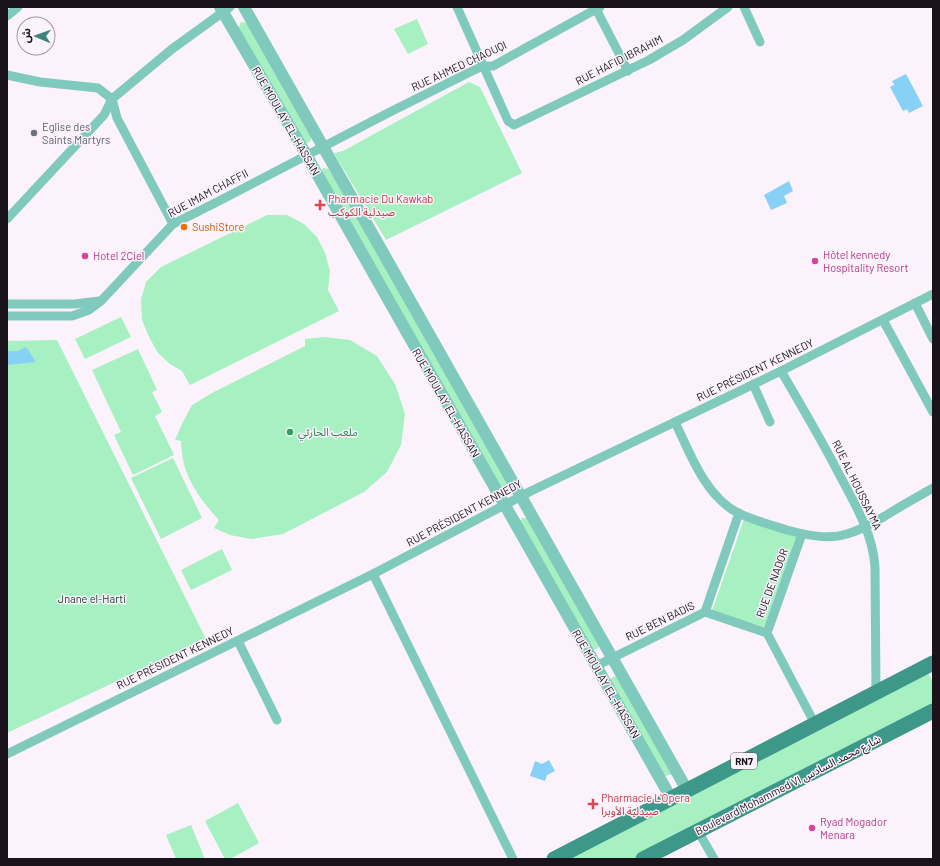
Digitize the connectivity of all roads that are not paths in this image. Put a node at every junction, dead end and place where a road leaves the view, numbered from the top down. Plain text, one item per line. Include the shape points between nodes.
1 (18, 7) edge
2 (244, 7) edge
3 (457, 7) edge
4 (728, 7) edge
5 (744, 7) edge
6 (225, 8) edge
7 (597, 8) edge
8 (7, 16) edge
9 (760, 42) dead end
10 (483, 66) junction
11 (628, 70) junction
12 (7, 75) edge
13 (112, 99) junction
14 (322, 147) junction
15 (306, 156) junction
16 (7, 219) edge
17 (173, 224) junction
18 (933, 294) edge
19 (101, 301) junction
20 (915, 303) junction
21 (7, 304) edge
22 (7, 316) edge
23 (883, 320) junction
24 (933, 339) edge
25 (781, 371) junction
26 (753, 384) junction
27 (933, 412) edge
28 (675, 422) junction
29 (770, 422) dead end
30 (933, 488) edge
31 (520, 497) junction
32 (504, 505) junction
33 (739, 513) junction
34 (866, 527) junction
35 (802, 534) junction
36 (373, 574) junction
37 (706, 612) junction
38 (767, 633) junction
39 (238, 641) junction
40 (611, 657) junction
41 (933, 663) edge
42 (596, 666) junction
43 (876, 693) junction
44 (933, 711) edge
45 (277, 720) dead end
46 (815, 724) junction
47 (7, 754) edge
48 (687, 790) junction
49 (671, 798) junction
50 (698, 831) junction
51 (513, 859) edge
52 (554, 859) edge
53 (643, 859) edge
54 (714, 859) edge

1 - 8 street
2 - 14 street, RUE MOULAY EL-HASSAN
3 - 10 street
4 - 11 street, RUE HAFID IBRAHIM via 683,40
5 - 9 street
6 - 13 street
6 - 15 street, RUE MOULAY EL-HASSAN
7 - 10 street, RUE AHMED CHAOUQI via 494,66
7 - 11 street
10 - 11 street, RUE HAFID IBRAHIM via 508,121 514,126
10 - 14 street, RUE AHMED CHAOUQI
12 - 13 street via 40,82 98,88
13 - 16 street via 104,115
13 - 17 street via 117,118
14 - 15 street, RUE AHMED CHAOUQI
14 - 31 street, RUE MOULAY EL-HASSAN
15 - 17 street, RUE IMAM CHAFFII
15 - 32 street, RUE MOULAY EL-HASSAN
17 - 19 street, RUE IMAM CHAFFII
18 - 20 street, RUE PRÉSIDENT KENNEDY
19 - 21 street via 75,304
19 - 22 street, RUE IMAM CHAFFII via 89,310 72,316
20 - 23 street, RUE PRÉSIDENT KENNEDY
20 - 24 street
23 - 25 street, RUE PRÉSIDENT KENNEDY
23 - 27 street
25 - 26 street, RUE PRÉSIDENT KENNEDY
25 - 34 street, RUE AL HOUSSAYMA via 813,425
26 - 28 street, RUE PRÉSIDENT KENNEDY
26 - 29 street
28 - 31 street, RUE PRÉSIDENT KENNEDY
28 - 33 street via 708,485 724,503
30 - 34 street
31 - 32 street, RUE PRÉSIDENT KENNEDY
31 - 40 street, RUE MOULAY EL-HASSAN
32 - 36 street, RUE PRÉSIDENT KENNEDY
32 - 42 street, RUE MOULAY EL-HASSAN
33 - 35 street
33 - 37 street, RUE BEN BADIS
34 - 35 street via 838,537
34 - 43 street, RUE AL HOUSSAYMA via 876,567
35 - 38 street, RUE DE NADOR
36 - 39 street, RUE PRÉSIDENT KENNEDY
36 - 51 street
37 - 38 street
37 - 40 street, RUE BEN BADIS
38 - 46 street, RUE DE NADOR
39 - 45 street
39 - 47 street, RUE PRÉSIDENT KENNEDY
40 - 42 street, RUE BEN BADIS
40 - 48 street, RUE MOULAY EL-HASSAN
41 - 43 main road, RN7
42 - 49 street, RUE MOULAY EL-HASSAN
43 - 46 main road, RN7
44 - 50 main road, Boulevard Mohammed VI شارع محمد السادس
46 - 48 main road, RN7
48 - 49 main road, RN7
49 - 52 main road, RN7
50 - 53 main road, Boulevard Mohammed VI شارع محمد السادس
50 - 54 street

